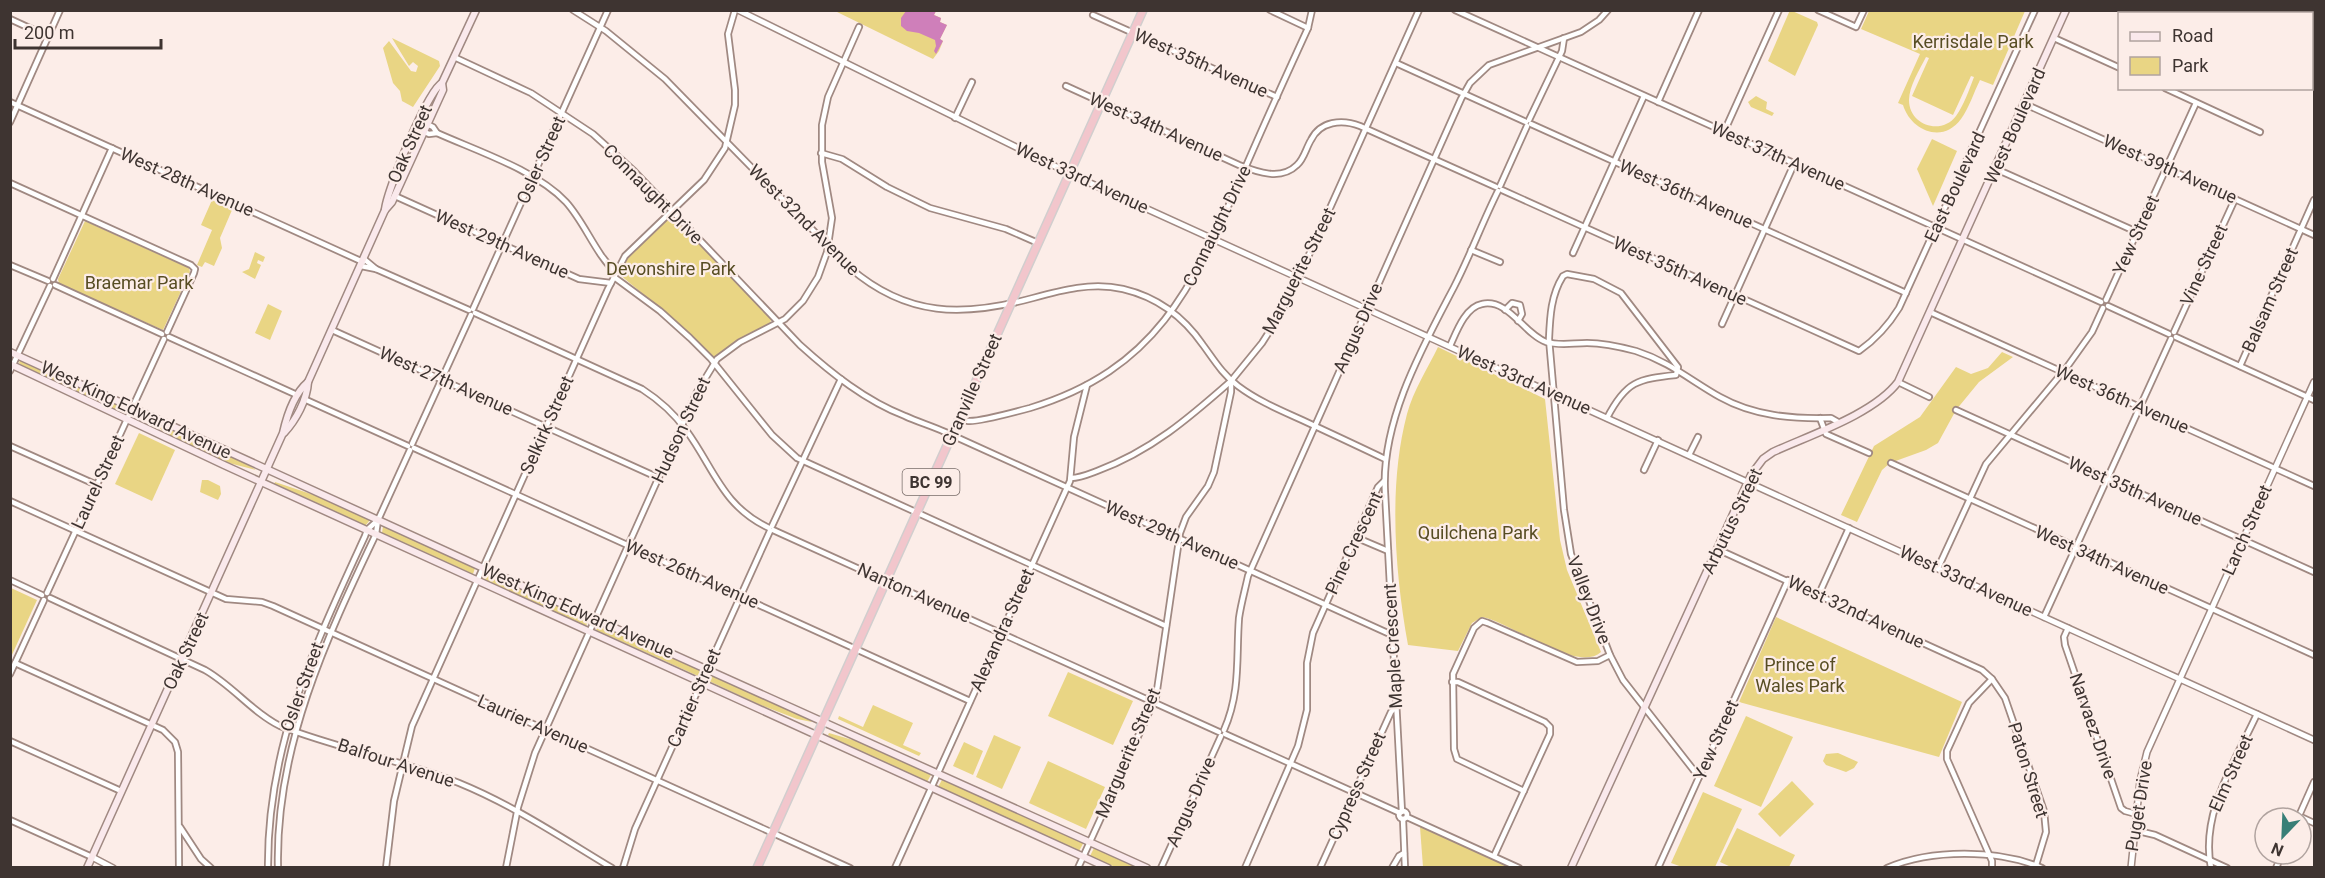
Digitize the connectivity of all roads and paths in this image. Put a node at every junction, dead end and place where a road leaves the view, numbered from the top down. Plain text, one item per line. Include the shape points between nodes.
1 (60, 10) edge
2 (476, 10) edge
3 (573, 10) edge
4 (608, 10) edge
5 (736, 10) edge
6 (1143, 10) edge
7 (1270, 10) edge
8 (1312, 10) edge
9 (1419, 10) edge
10 (1455, 10) edge
11 (1608, 10) edge
12 (1699, 10) edge
13 (1779, 10) edge
14 (1818, 10) edge
15 (1864, 10) edge
16 (2035, 10) edge
17 (2066, 10) edge
18 (1094, 15) dead end
19 (10, 19) edge
20 (601, 27) junction
21 (860, 27) dead end
22 (1308, 28) junction
23 (1133, 32) junction
24 (49, 37) junction
25 (1564, 38) junction
26 (2055, 38) junction
27 (1536, 48) junction
28 (454, 57) junction
29 (1558, 58) junction
30 (843, 62) junction
31 (1396, 63) junction
32 (2118, 67) edge
33 (972, 82) dead end
34 (442, 83) junction
35 (1066, 86) dead end
36 (2169, 90) edge
37 (1464, 94) junction
38 (1644, 96) junction
39 (1276, 97) junction
40 (10, 102) edge
41 (1101, 102) junction
42 (1658, 102) junction
43 (2196, 103) junction
44 (2025, 104) junction
45 (18, 105) junction
46 (562, 112) junction
47 (955, 118) junction
48 (419, 120) junction
49 (10, 122) edge
50 (1528, 123) junction
51 (427, 124) junction
52 (416, 128) junction
53 (1366, 129) junction
54 (423, 131) junction
55 (1724, 132) junction
56 (2260, 132) dead end
57 (437, 133) junction
58 (727, 142) junction
59 (112, 148) junction
60 (821, 153) junction
61 (1434, 159) junction
62 (1614, 161) junction
63 (1794, 164) junction
64 (1245, 167) junction
65 (2167, 168) junction
66 (1996, 169) junction
67 (1069, 174) junction
68 (533, 177) junction
69 (10, 183) edge
70 (1499, 188) junction
71 (395, 196) junction
72 (2235, 198) junction
73 (2314, 200) edge
74 (385, 210) junction
75 (672, 211) junction
76 (82, 215) junction
77 (1584, 227) junction
78 (1936, 228) junction
79 (1764, 229) junction
80 (2301, 229) junction
81 (2137, 232) junction
82 (2314, 235) edge
83 (1214, 239) junction
84 (1964, 241) junction
85 (1038, 243) junction
86 (503, 244) junction
87 (828, 246) junction
88 (1471, 250) junction
89 (1573, 253) dead end
90 (363, 262) junction
91 (1500, 262) dead end
92 (10, 265) edge
93 (615, 275) junction
94 (1299, 278) junction
95 (51, 283) junction
96 (611, 283) junction
97 (1906, 293) junction
98 (1735, 295) junction
99 (1011, 303) junction
100 (2105, 304) junction
101 (1367, 309) junction
102 (1505, 310) junction
103 (1172, 311) junction
104 (472, 312) junction
105 (1930, 312) junction
106 (1518, 321) junction
107 (779, 323) junction
108 (1722, 324) dead end
109 (332, 330) junction
110 (165, 335) junction
111 (2173, 335) junction
112 (1428, 336) junction
113 (1550, 343) junction
114 (1450, 346) junction
115 (1859, 351) joint
116 (10, 352) edge
117 (18, 356) junction
118 (576, 359) junction
119 (714, 363) junction
120 (2240, 366) junction
121 (11, 367) edge
122 (1679, 369) junction
123 (2063, 372) junction
124 (840, 379) junction
125 (442, 380) junction
126 (1231, 381) junction
127 (308, 382) junction
128 (1898, 382) junction
129 (2314, 382) edge
130 (1087, 385) junction
131 (1555, 394) junction
132 (297, 395) junction
133 (1929, 397) dead end
134 (2308, 397) junction
135 (304, 399) junction
136 (2314, 400) edge
137 (2140, 407) junction
138 (132, 408) junction
139 (1956, 410) dead end
140 (959, 418) junction
141 (1607, 418) junction
142 (1820, 418) junction
143 (127, 419) junction
144 (160, 421) junction
145 (1838, 422) junction
146 (683, 425) junction
147 (1315, 426) junction
148 (546, 427) junction
149 (1824, 429) junction
150 (283, 433) junction
151 (157, 434) junction
152 (952, 435) junction
153 (2011, 435) junction
154 (1698, 437) dead end
155 (1658, 440) junction
156 (10, 446) edge
157 (411, 447) junction
158 (1869, 453) dead end
159 (1689, 455) junction
160 (1385, 459) junction
161 (802, 461) junction
162 (1891, 463) dead end
163 (2275, 468) junction
164 (267, 469) junction
165 (1644, 470) dead end
166 (659, 478) junction
167 (1071, 478) junction
168 (2107, 478) junction
169 (1384, 481) junction
170 (261, 482) junction
171 (1748, 482) junction
172 (97, 485) junction
173 (2314, 486) edge
174 (1067, 488) junction
175 (515, 494) junction
176 (1970, 500) junction
177 (10, 501) edge
178 (916, 513) junction
179 (378, 520) junction
180 (1849, 528) junction
181 (771, 529) junction
182 (368, 530) junction
183 (75, 531) junction
184 (376, 534) junction
185 (1355, 537) junction
186 (1179, 539) junction
187 (2243, 540) junction
188 (629, 546) junction
189 (2076, 548) junction
190 (1717, 549) junction
191 (1388, 551) junction
192 (1032, 566) junction
193 (482, 567) junction
194 (1938, 568) junction
195 (1250, 571) junction
196 (2314, 572) edge
197 (477, 579) junction
198 (10, 580) edge
199 (886, 580) junction
200 (1788, 580) junction
201 (213, 593) junction
202 (1819, 594) junction
203 (740, 596) junction
204 (46, 597) junction
205 (1325, 604) junction
206 (2212, 609) junction
207 (2044, 617) junction
208 (595, 619) junction
209 (1166, 627) junction
210 (324, 628) junction
211 (2068, 628) junction
212 (590, 631) junction
213 (332, 632) junction
214 (1001, 632) junction
215 (1392, 635) junction
216 (856, 648) junction
217 (1610, 655) junction
218 (2314, 655) edge
219 (182, 659) junction
220 (15, 663) junction
221 (707, 670) junction
222 (10, 674) edge
223 (432, 678) junction
224 (1992, 679) junction
225 (2180, 679) junction
226 (702, 681) junction
227 (1452, 682) junction
228 (970, 701) junction
229 (1154, 702) junction
230 (1396, 707) junction
231 (1644, 709) junction
232 (2257, 714) junction
233 (823, 721) junction
234 (152, 725) junction
235 (286, 729) junction
236 (545, 729) junction
237 (296, 732) junction
238 (1222, 733) junction
239 (817, 735) junction
240 (2314, 740) edge
241 (10, 741) edge
242 (402, 764) junction
243 (1291, 764) junction
244 (938, 773) junction
245 (1699, 777) junction
246 (658, 780) junction
247 (2314, 782) edge
248 (931, 787) junction
249 (121, 791) junction
250 (1524, 791) junction
251 (1354, 793) junction
252 (2304, 806) edge
253 (517, 812) junction
254 (1401, 812) junction
255 (2136, 814) junction
256 (1405, 818) junction
257 (10, 820) edge
258 (179, 825) junction
259 (2134, 830) junction
260 (772, 832) junction
261 (1090, 841) junction
262 (1404, 853) junction
263 (1083, 856) junction
264 (1494, 856) junction
265 (1989, 856) junction
266 (92, 857) junction
267 (2210, 860) junction
268 (2036, 865) junction
269 (87, 867) edge
270 (113, 867) edge
271 (179, 867) edge
272 (211, 867) edge
273 (268, 867) edge
274 (278, 867) edge
275 (386, 867) edge
276 (507, 867) edge
277 (612, 867) edge
278 (622, 867) edge
279 (757, 867) edge
280 (850, 867) edge
281 (895, 867) edge
282 (1078, 867) edge
283 (1108, 867) edge
284 (1147, 867) edge
285 (1161, 867) edge
286 (1245, 867) edge
287 (1320, 867) edge
288 (1392, 867) edge
289 (1405, 867) edge
290 (1519, 867) edge
291 (1571, 867) edge
292 (1658, 867) edge
293 (1887, 867) edge
294 (1992, 867) edge
295 (2042, 867) edge
296 (2131, 867) edge
297 (2211, 867) edge
298 (2227, 867) edge

1 - 24 street
2 - 28 main road, Oak Street
3 - 20 street, West 32nd Avenue
4 - 20 street, Osler Street
5 - 30 street, West 33rd Avenue
5 - 58 street, Selkirk Street via 728,34 735,105
6 - 23 highway, Granville Street / BC 99
7 - 22 street
8 - 22 street, Connaught Drive
9 - 31 street, Marguerite Street
10 - 27 street, West 37th Avenue
11 - 25 street, Angus Drive via 1589,27
12 - 42 street
13 - 55 street
14 - 15 street via 1856,27
16 - 78 street, East Boulevard
17 - 26 main road, West Boulevard
18 - 23 street, West 35th Avenue
19 - 24 street
20 - 46 street, Osler Street
20 - 58 street, West 32nd Avenue via 647,62
21 - 30 street, Hudson Street
22 - 39 street, Connaught Drive
23 - 39 street, West 35th Avenue
23 - 41 highway, Granville Street / BC 99
24 - 45 street
25 - 27 street, Angus Drive
25 - 29 street, Pine Crescent
26 - 32 street
26 - 44 main road, West Boulevard
27 - 29 street, West 37th Avenue
27 - 37 street, Angus Drive via 1489,65
28 - 34 main road, Oak Street
28 - 46 street, Connaught Drive
29 - 38 street, West 37th Avenue
29 - 50 street, Pine Crescent
30 - 47 street, West 33rd Avenue
30 - 60 street, Hudson Street via 826,107
31 - 37 street, West 36th Avenue
31 - 53 street, Marguerite Street
33 - 47 street
34 - 48 main road, Oak Street via 436,86
34 - 51 main road, Oak Street via 443,90
35 - 41 street, West 34th Avenue
36 - 43 street
37 - 50 street, West 36th Avenue
37 - 61 street, Angus Drive
38 - 42 street, West 37th Avenue
38 - 62 street
39 - 64 street, Connaught Drive
40 - 45 street, West 28th Avenue
41 - 64 street, West 34th Avenue
41 - 67 highway, Granville Street / BC 99
42 - 55 street, West 37th Avenue
43 - 56 street
43 - 65 street, Yew Street
44 - 65 street, West 39th Avenue
44 - 66 main road, West Boulevard
45 - 49 street
45 - 59 street, West 28th Avenue
46 - 68 street, Osler Street
46 - 75 street, Connaught Drive via 613,151
47 - 67 street, West 33rd Avenue
48 - 51 street
48 - 52 main road, Oak Street
50 - 62 street, West 36th Avenue
50 - 70 street, Pine Crescent
51 - 54 main road, Oak Street
51 - 57 street
52 - 54 street
52 - 74 main road, Oak Street
53 - 61 street, West 35th Avenue
53 - 64 street, West 34th Avenue via 1340,121 1318,129 1299,164 1284,173 1263,173
53 - 94 street, Marguerite Street
54 - 57 street
54 - 71 main road, Oak Street
55 - 63 street, West 37th Avenue
57 - 68 street
58 - 75 street, Selkirk Street via 710,172
58 - 87 street, West 32nd Avenue
59 - 76 street
59 - 90 street, West 28th Avenue
60 - 85 street via 842,159 930,208 1006,229
60 - 87 street, Hudson Street via 832,218
61 - 70 street, West 35th Avenue
61 - 101 street, Angus Drive
62 - 77 street
62 - 79 street, West 36th Avenue
63 - 78 street, West 37th Avenue
63 - 79 street
64 - 83 street, Connaught Drive
65 - 72 street, West 39th Avenue
65 - 81 street, Yew Street
66 - 81 street
66 - 84 main road, West Boulevard
67 - 83 street, West 33rd Avenue
67 - 85 highway, Granville Street / BC 99
68 - 86 street, Osler Street
68 - 93 street via 573,209
69 - 76 street
70 - 77 street, West 35th Avenue
70 - 88 street, Pine Crescent
71 - 74 main road, Oak Street
71 - 86 street, West 29th Avenue
72 - 80 street, West 39th Avenue
72 - 111 street, Vine Street
73 - 80 street, Balsam Street
74 - 90 main road, Oak Street
75 - 93 street, Selkirk Street via 631,249
75 - 107 street, Connaught Drive
76 - 95 street
76 - 110 street, Laurel Street via 195,269
77 - 89 street
77 - 98 street, West 35th Avenue
78 - 84 street, West 37th Avenue
78 - 97 street, East Boulevard
79 - 97 street, West 36th Avenue
79 - 98 street
80 - 82 street, West 39th Avenue
80 - 120 street, Balsam Street
81 - 100 street, Yew Street
83 - 94 street, West 33rd Avenue
83 - 103 street, Connaught Drive
84 - 100 street, West 37th Avenue
84 - 105 main road, Arbutus Street
85 - 99 highway, Granville Street / BC 99
86 - 96 street, West 29th Avenue via 579,279
86 - 104 street, Osler Street
87 - 99 street, West 32nd Avenue via 868,283 919,306 958,311
87 - 107 street, Hudson Street via 811,289
88 - 91 street
88 - 112 street, Pine Crescent
90 - 104 street, Nanton Avenue
90 - 109 main road, Oak Street
92 - 95 street
93 - 96 street, Selkirk Street
93 - 119 street via 674,323
94 - 101 street, West 33rd Avenue
94 - 126 street, Marguerite Street via 1267,335
95 - 110 street
95 - 117 street
96 - 118 street, Selkirk Street
97 - 115 street, East Boulevard via 1889,325
98 - 108 street
98 - 115 street, West 35th Avenue
99 - 103 street, West 32nd Avenue via 1096,286 1134,292
99 - 140 highway, Granville Street / BC 99
100 - 111 street, West 37th Avenue
100 - 123 street, Yew Street via 2092,332
101 - 112 street, West 33rd Avenue
101 - 147 street, Angus Drive
102 - 106 street
102 - 106 street via 1512,303 1520,305 1522,314
102 - 114 street via 1494,304 1476,306
103 - 126 street, West 32nd Avenue via 1192,330
103 - 130 street, Connaught Drive via 1141,345
104 - 118 street, Nanton Avenue
104 - 125 street, Osler Street
105 - 123 street, West 36th Avenue
105 - 128 main road, Arbutus Street
106 - 113 street
107 - 119 street, Hudson Street via 740,342
107 - 124 street, Connaught Drive
109 - 125 street, West 27th Avenue
109 - 127 main road, Oak Street
110 - 132 street
110 - 138 street, Laurel Street
111 - 120 street, West 37th Avenue
111 - 137 street, Vine Street
112 - 114 street, West 33rd Avenue
112 - 160 street, Pine Crescent via 1394,417
113 - 122 street via 1614,346
113 - 122 street via 1555,292 1563,276 1572,274 1594,279 1621,293
113 - 131 street
114 - 131 street, West 33rd Avenue
116 - 117 main road, West King Edward Avenue
117 - 121 street
117 - 138 main road, West King Edward Avenue
118 - 146 street, Nanton Avenue via 642,389
118 - 148 street, Selkirk Street
119 - 146 street, Hudson Street
119 - 161 street via 772,435
120 - 134 street, West 37th Avenue
121 - 143 main road, West King Edward Avenue
122 - 141 street via 1676,375 1649,377 1630,386
122 - 142 street via 1739,406 1776,416
123 - 137 street, West 36th Avenue
123 - 153 street, Yew Street
124 - 152 street, Connaught Drive via 883,406
124 - 161 street, Cartier Street
125 - 148 street, West 27th Avenue
125 - 157 street, Osler Street
126 - 147 street, West 32nd Avenue via 1254,398
126 - 167 street via 1189,419 1156,441 1111,466
126 - 186 street, Marguerite Street via 1214,472 1186,517
127 - 132 main road, Oak Street
127 - 135 main road, Oak Street
128 - 133 street
128 - 145 main road, Arbutus Street via 1881,401
129 - 134 street, Larch Street
130 - 140 street, Connaught Drive via 1019,411 968,421
130 - 167 street, Alexandra Street via 1074,437
131 - 141 street, West 33rd Avenue
131 - 217 street, Valley Drive via 1569,546
132 - 150 main road, Oak Street
134 - 136 street, West 37th Avenue
134 - 163 street, Larch Street
135 - 150 main road, Oak Street via 293,423
135 - 157 street, West 26th Avenue
137 - 163 street, West 36th Avenue
137 - 168 street, Vine Street
138 - 143 street, Laurel Street
138 - 144 main road, West King Edward Avenue
139 - 153 street, West 35th Avenue
140 - 152 highway, Granville Street / BC 99
141 - 155 street, West 33rd Avenue
142 - 145 street
142 - 149 street
143 - 151 main road, West King Edward Avenue
143 - 172 street, Laurel Street
144 - 151 main road
144 - 164 main road, West King Edward Avenue
145 - 149 main road, Arbutus Street
146 - 166 street, Hudson Street
146 - 181 street, Nanton Avenue via 730,500 746,515
147 - 160 street, West 32nd Avenue
147 - 195 street, Angus Drive
148 - 166 street, West 27th Avenue
148 - 175 street, Selkirk Street
149 - 158 street via 1826,434
149 - 171 main road, Arbutus Street via 1773,452 1763,459
150 - 164 main road, Oak Street
151 - 170 main road, West King Edward Avenue
152 - 174 street, West 29th Avenue
152 - 178 highway, Granville Street / BC 99
153 - 168 street, West 35th Avenue
153 - 176 street, Yew Street via 1986,464
154 - 159 street
155 - 159 street, West 33rd Avenue
155 - 165 street
156 - 172 street
157 - 175 street, West 26th Avenue
157 - 179 street, Osler Street
159 - 171 street, West 33rd Avenue
160 - 169 street, Pine Crescent
161 - 178 street
161 - 181 street, Cartier Street
162 - 176 street, West 34th Avenue
163 - 173 street, West 36th Avenue
163 - 187 street, Larch Street
164 - 170 main road, Oak Street
164 - 179 main road, West King Edward Avenue
166 - 188 street, Hudson Street
167 - 174 street, Alexandra Street
168 - 187 street, West 35th Avenue
168 - 189 street, Vine Street
169 - 185 street, Pine Crescent
169 - 191 street, Maple Crescent
170 - 182 main road, West King Edward Avenue
170 - 201 main road, Oak Street
171 - 180 street, West 33rd Avenue
171 - 190 main road, Arbutus Street
172 - 183 street, Laurel Street
174 - 186 street, West 29th Avenue
174 - 192 street, Alexandra Street
175 - 188 street, West 26th Avenue
175 - 193 street, Selkirk Street
176 - 189 street, West 34th Avenue
176 - 194 street, Yew Street
177 - 183 street, Laurier Avenue
178 - 192 street
178 - 199 highway, Granville Street / BC 99
179 - 182 street, Osler Street
179 - 184 street, Osler Street
179 - 193 main road, West King Edward Avenue
180 - 194 street, West 33rd Avenue
180 - 202 street
181 - 199 street, Nanton Avenue
181 - 203 street, Cartier Street
182 - 184 main road, West King Edward Avenue
182 - 210 street, Osler Street
183 - 201 street, Laurier Avenue
183 - 204 street, Laurel Street
184 - 197 main road, West King Edward Avenue
184 - 213 street, Osler Street
185 - 191 street
185 - 205 street, Pine Crescent
186 - 195 street, West 29th Avenue
186 - 209 street, Marguerite Street
187 - 196 street, West 35th Avenue
187 - 206 street, Larch Street
188 - 203 street, West 26th Avenue
188 - 208 street, Hudson Street
189 - 206 street, West 34th Avenue
189 - 207 street, Vine Street
190 - 200 street, West 32nd Avenue
190 - 231 main road, Arbutus Street
191 - 215 street, Maple Crescent
192 - 209 street
192 - 214 street, Alexandra Street
193 - 197 street, Selkirk Street
193 - 208 main road, West King Edward Avenue
194 - 207 street, West 33rd Avenue
195 - 205 street, West 29th Avenue
195 - 238 street, Angus Drive via 1239,615 1236,693
197 - 212 main road, West King Edward Avenue
197 - 223 street, Selkirk Street
198 - 204 street, Balfour Avenue
199 - 214 street, Nanton Avenue
199 - 216 highway, Granville Street / BC 99
200 - 202 street, West 32nd Avenue
200 - 245 street, Yew Street
201 - 210 street, Laurier Avenue via 236,601 267,604
201 - 219 main road, Oak Street
202 - 224 street, West 32nd Avenue via 1982,670
203 - 216 street, West 26th Avenue
203 - 221 street, Cartier Street
204 - 219 street, Balfour Avenue
204 - 220 street, Laurel Street
205 - 215 street, West 29th Avenue
205 - 243 street, Pine Crescent via 1309,651 1307,710
206 - 218 street, West 34th Avenue
206 - 225 street, Larch Street
207 - 211 street, West 33rd Avenue
208 - 212 street, Hudson Street
208 - 221 main road, West King Edward Avenue
209 - 229 street, Marguerite Street
210 - 213 street, Laurier Avenue
210 - 235 street, Osler Street
211 - 225 street, West 33rd Avenue
211 - 255 street, Narvaez Drive via 2065,645 2121,808
212 - 226 main road, West King Edward Avenue
212 - 236 street, Hudson Street
213 - 223 street, Laurier Avenue
213 - 237 street, Osler Street
214 - 228 street, Alexandra Street
214 - 229 street, Nanton Avenue
215 - 230 street, Maple Crescent
216 - 228 street, West 26th Avenue
216 - 233 highway, Granville Street / BC 99
217 - 227 street via 1598,662 1578,662 1488,622 1477,623
217 - 231 street, Valley Drive
219 - 234 main road, Oak Street
219 - 235 street, Balfour Avenue via 213,675 262,716
220 - 222 street, Laurel Street
220 - 234 street
221 - 226 street, Cartier Street
221 - 233 main road, West King Edward Avenue
223 - 236 street, Laurier Avenue
223 - 242 street, Selkirk Street via 412,726
224 - 265 street via 1966,707 1947,751
224 - 268 street, Paton Street via 2005,698 2044,811 2046,832
225 - 232 street, West 33rd Avenue
225 - 255 street, Puget Drive via 2143,765
226 - 239 main road, West King Edward Avenue
226 - 246 street, Cartier Street
227 - 250 street via 1457,759
227 - 250 street via 1550,727
228 - 244 street, Alexandra Street
229 - 238 street, Nanton Avenue
229 - 261 street, Marguerite Street
230 - 251 street, Cypress Street
230 - 254 street, Maple Crescent
231 - 245 street, Valley Drive
231 - 291 main road, Arbutus Street
232 - 240 street, West 33rd Avenue
232 - 267 street, Elm Street via 2216,805 2209,830
233 - 239 highway, Granville Street / BC 99
233 - 244 main road, West King Edward Avenue
234 - 249 main road, Oak Street
234 - 258 street via 167,733 176,745
235 - 237 street, Balfour Avenue
235 - 273 street, Osler Street via 272,799
236 - 246 street, Laurier Avenue
236 - 253 street, Hudson Street
237 - 242 street, Balfour Avenue
237 - 274 street, Osler Street via 281,802
238 - 243 street, Nanton Avenue
238 - 285 street, Angus Drive
239 - 248 main road, West King Edward Avenue
239 - 260 highway, Granville Street / BC 99
241 - 249 street
242 - 253 street, Balfour Avenue via 460,783
242 - 275 street, Selkirk Street
243 - 251 street, Nanton Avenue
243 - 286 street, Pine Crescent
244 - 248 street, Alexandra Street
244 - 261 main road, West King Edward Avenue
245 - 292 street, Yew Street
246 - 260 street, Laurier Avenue
246 - 278 street, Cartier Street
247 - 252 street
248 - 263 main road, West King Edward Avenue
248 - 281 street, Alexandra Street
249 - 266 main road, Oak Street
250 - 264 street
251 - 254 street, Nanton Avenue
251 - 287 street, Cypress Street
253 - 276 street, Hudson Street
253 - 277 street, Balfour Avenue
254 - 256 street via 1406,813
255 - 259 street, Puget Drive
256 - 262 street
256 - 264 street
257 - 266 street
258 - 271 street
258 - 272 street via 201,859
259 - 267 street via 2155,835
259 - 296 street, Puget Drive
260 - 279 highway, Granville Street / BC 99
260 - 280 street, Laurier Avenue
261 - 263 street, Marguerite Street
261 - 284 main road, West King Edward Avenue
262 - 288 street
262 - 289 street
263 - 282 street, Marguerite Street
263 - 283 main road, West King Edward Avenue
264 - 290 street
265 - 268 street
265 - 293 street via 1941,855
265 - 294 street
266 - 269 main road, Oak Street
266 - 270 street
267 - 297 street, Elm Street
267 - 298 street
268 - 295 street

